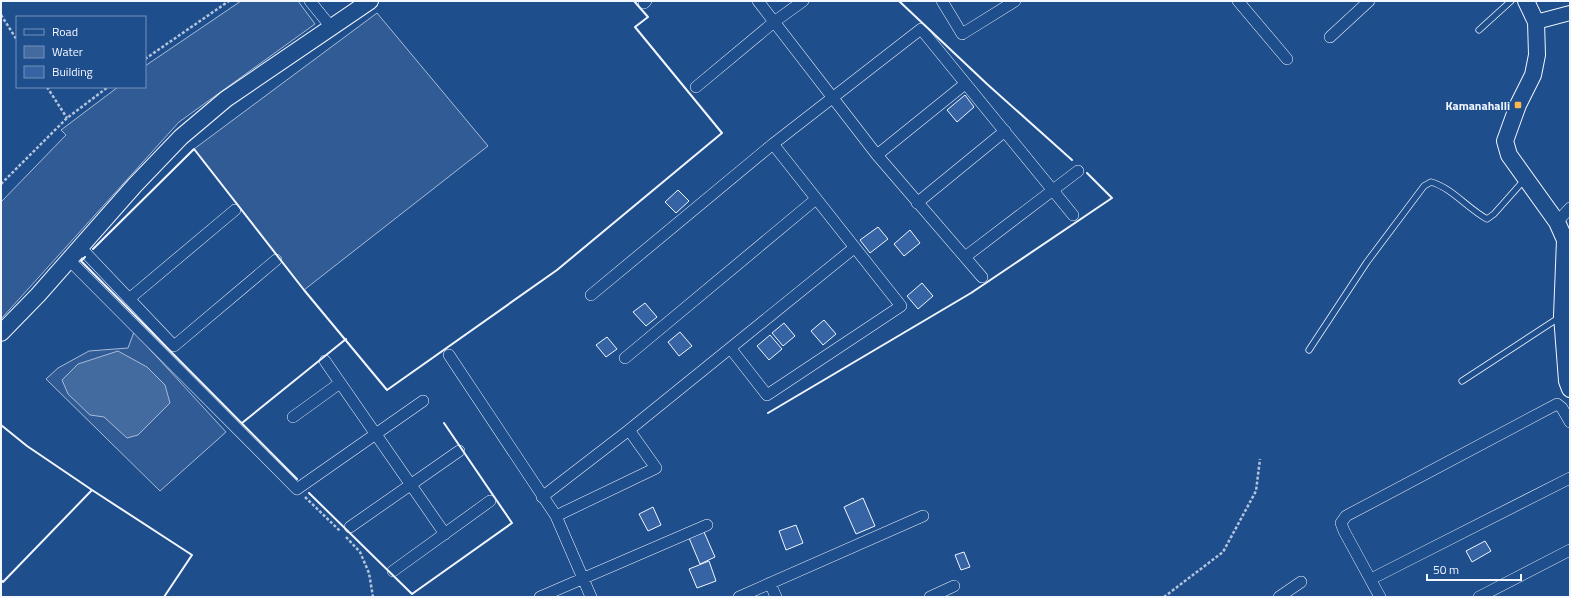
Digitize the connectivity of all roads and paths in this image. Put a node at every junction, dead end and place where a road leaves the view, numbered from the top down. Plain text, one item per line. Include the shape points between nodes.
1 (229, 1) edge
2 (310, 1) edge
3 (370, 1) edge
4 (758, 1) edge
5 (803, 1) edge
6 (942, 1) edge
7 (1015, 1) edge
8 (1238, 1) edge
9 (1369, 1) edge
10 (1510, 1) edge
11 (1526, 1) edge
12 (1570, 13) edge
13 (1, 15) edge
14 (774, 22) junction
15 (1536, 22) junction
16 (331, 27) junction
17 (1479, 30) dead end
18 (1330, 37) dead end
19 (16, 38) edge
20 (146, 58) edge
21 (1287, 59) dead end
22 (965, 84) junction
23 (696, 87) dead end
24 (48, 88) edge
25 (107, 88) edge
26 (832, 97) junction
27 (67, 118) junction
28 (1005, 131) junction
29 (773, 144) junction
30 (877, 155) junction
31 (1078, 171) dead end
32 (1525, 178) junction
33 (1, 184) edge
34 (1053, 190) junction
35 (816, 199) junction
36 (917, 203) junction
37 (235, 210) dead end
38 (1072, 215) dead end
39 (1566, 215) edge
40 (80, 247) junction
41 (854, 248) junction
42 (965, 257) junction
43 (69, 260) junction
44 (276, 260) dead end
45 (982, 277) dead end
46 (591, 295) dead end
47 (129, 299) junction
48 (1562, 316) junction
49 (1, 333) edge
50 (731, 349) junction
51 (1309, 350) dead end
52 (449, 355) dead end
53 (625, 358) dead end
54 (325, 361) dead end
55 (1462, 381) dead end
56 (340, 383) junction
57 (1570, 389) edge
58 (423, 401) dead end
59 (293, 417) dead end
60 (1570, 422) edge
61 (629, 430) junction
62 (375, 434) junction
63 (459, 451) dead end
64 (1260, 459) dead end
65 (1570, 478) edge
66 (410, 484) junction
67 (297, 489) junction
68 (542, 497) junction
69 (490, 501) dead end
70 (556, 516) junction
71 (923, 516) dead end
72 (707, 524) dead end
73 (350, 527) dead end
74 (445, 534) junction
75 (1570, 550) edge
76 (393, 571) dead end
77 (584, 579) junction
78 (1371, 579) junction
79 (1301, 582) dead end
80 (770, 583) junction
81 (954, 586) dead end
82 (373, 597) edge
83 (540, 597) edge
84 (591, 597) edge
85 (739, 597) edge
86 (776, 597) edge
87 (930, 597) edge
88 (1164, 597) edge
89 (1279, 597) edge
90 (1380, 597) edge
91 (1479, 597) edge

1 - 20 path
2 - 16 street
3 - 16 main road
4 - 14 street
5 - 14 street
6 - 7 street via 962,34
8 - 21 street
9 - 18 street
10 - 17 lane
11 - 15 main road
12 - 15 street
13 - 19 path
14 - 23 street
14 - 26 street
15 - 32 main road via 1537,55 1533,75 1518,105 1505,141 1510,155
16 - 40 main road via 226,99 181,137
22 - 26 street via 921,29
22 - 28 street
22 - 30 street
24 - 27 path
25 - 27 path
26 - 29 street
26 - 30 street
27 - 33 path
28 - 34 street
28 - 36 street
29 - 35 street
29 - 46 street
30 - 36 street
31 - 34 street
32 - 39 main road
32 - 51 lane via 1487,219 1441,185 1431,182 1424,186 1367,262
34 - 38 street
34 - 42 street
35 - 41 street
35 - 53 street
36 - 42 street
37 - 47 street
39 - 48 main road
40 - 43 main road
40 - 47 street
41 - 50 street
41 - 50 street via 900,306 767,395
42 - 45 street
43 - 49 main road
43 - 67 street
44 - 47 street via 174,346
48 - 55 lane
48 - 57 main road via 1567,381
50 - 61 street
52 - 68 street
54 - 56 street
56 - 59 street
56 - 62 street
58 - 62 street
60 - 78 street via 1557,404 1346,516 1341,523 1344,531
61 - 68 street
61 - 70 street via 656,468
62 - 66 street
62 - 67 street
63 - 66 street
64 - 88 path via 1256,492 1223,552
65 - 78 street
66 - 73 street
66 - 74 street
67 - 82 path via 360,552 369,573
68 - 70 street
69 - 74 street
70 - 77 street
71 - 80 street
72 - 77 street
74 - 76 street
75 - 91 street
77 - 83 street
77 - 84 street
78 - 90 street
79 - 89 street
80 - 85 street
80 - 86 street
81 - 87 street

